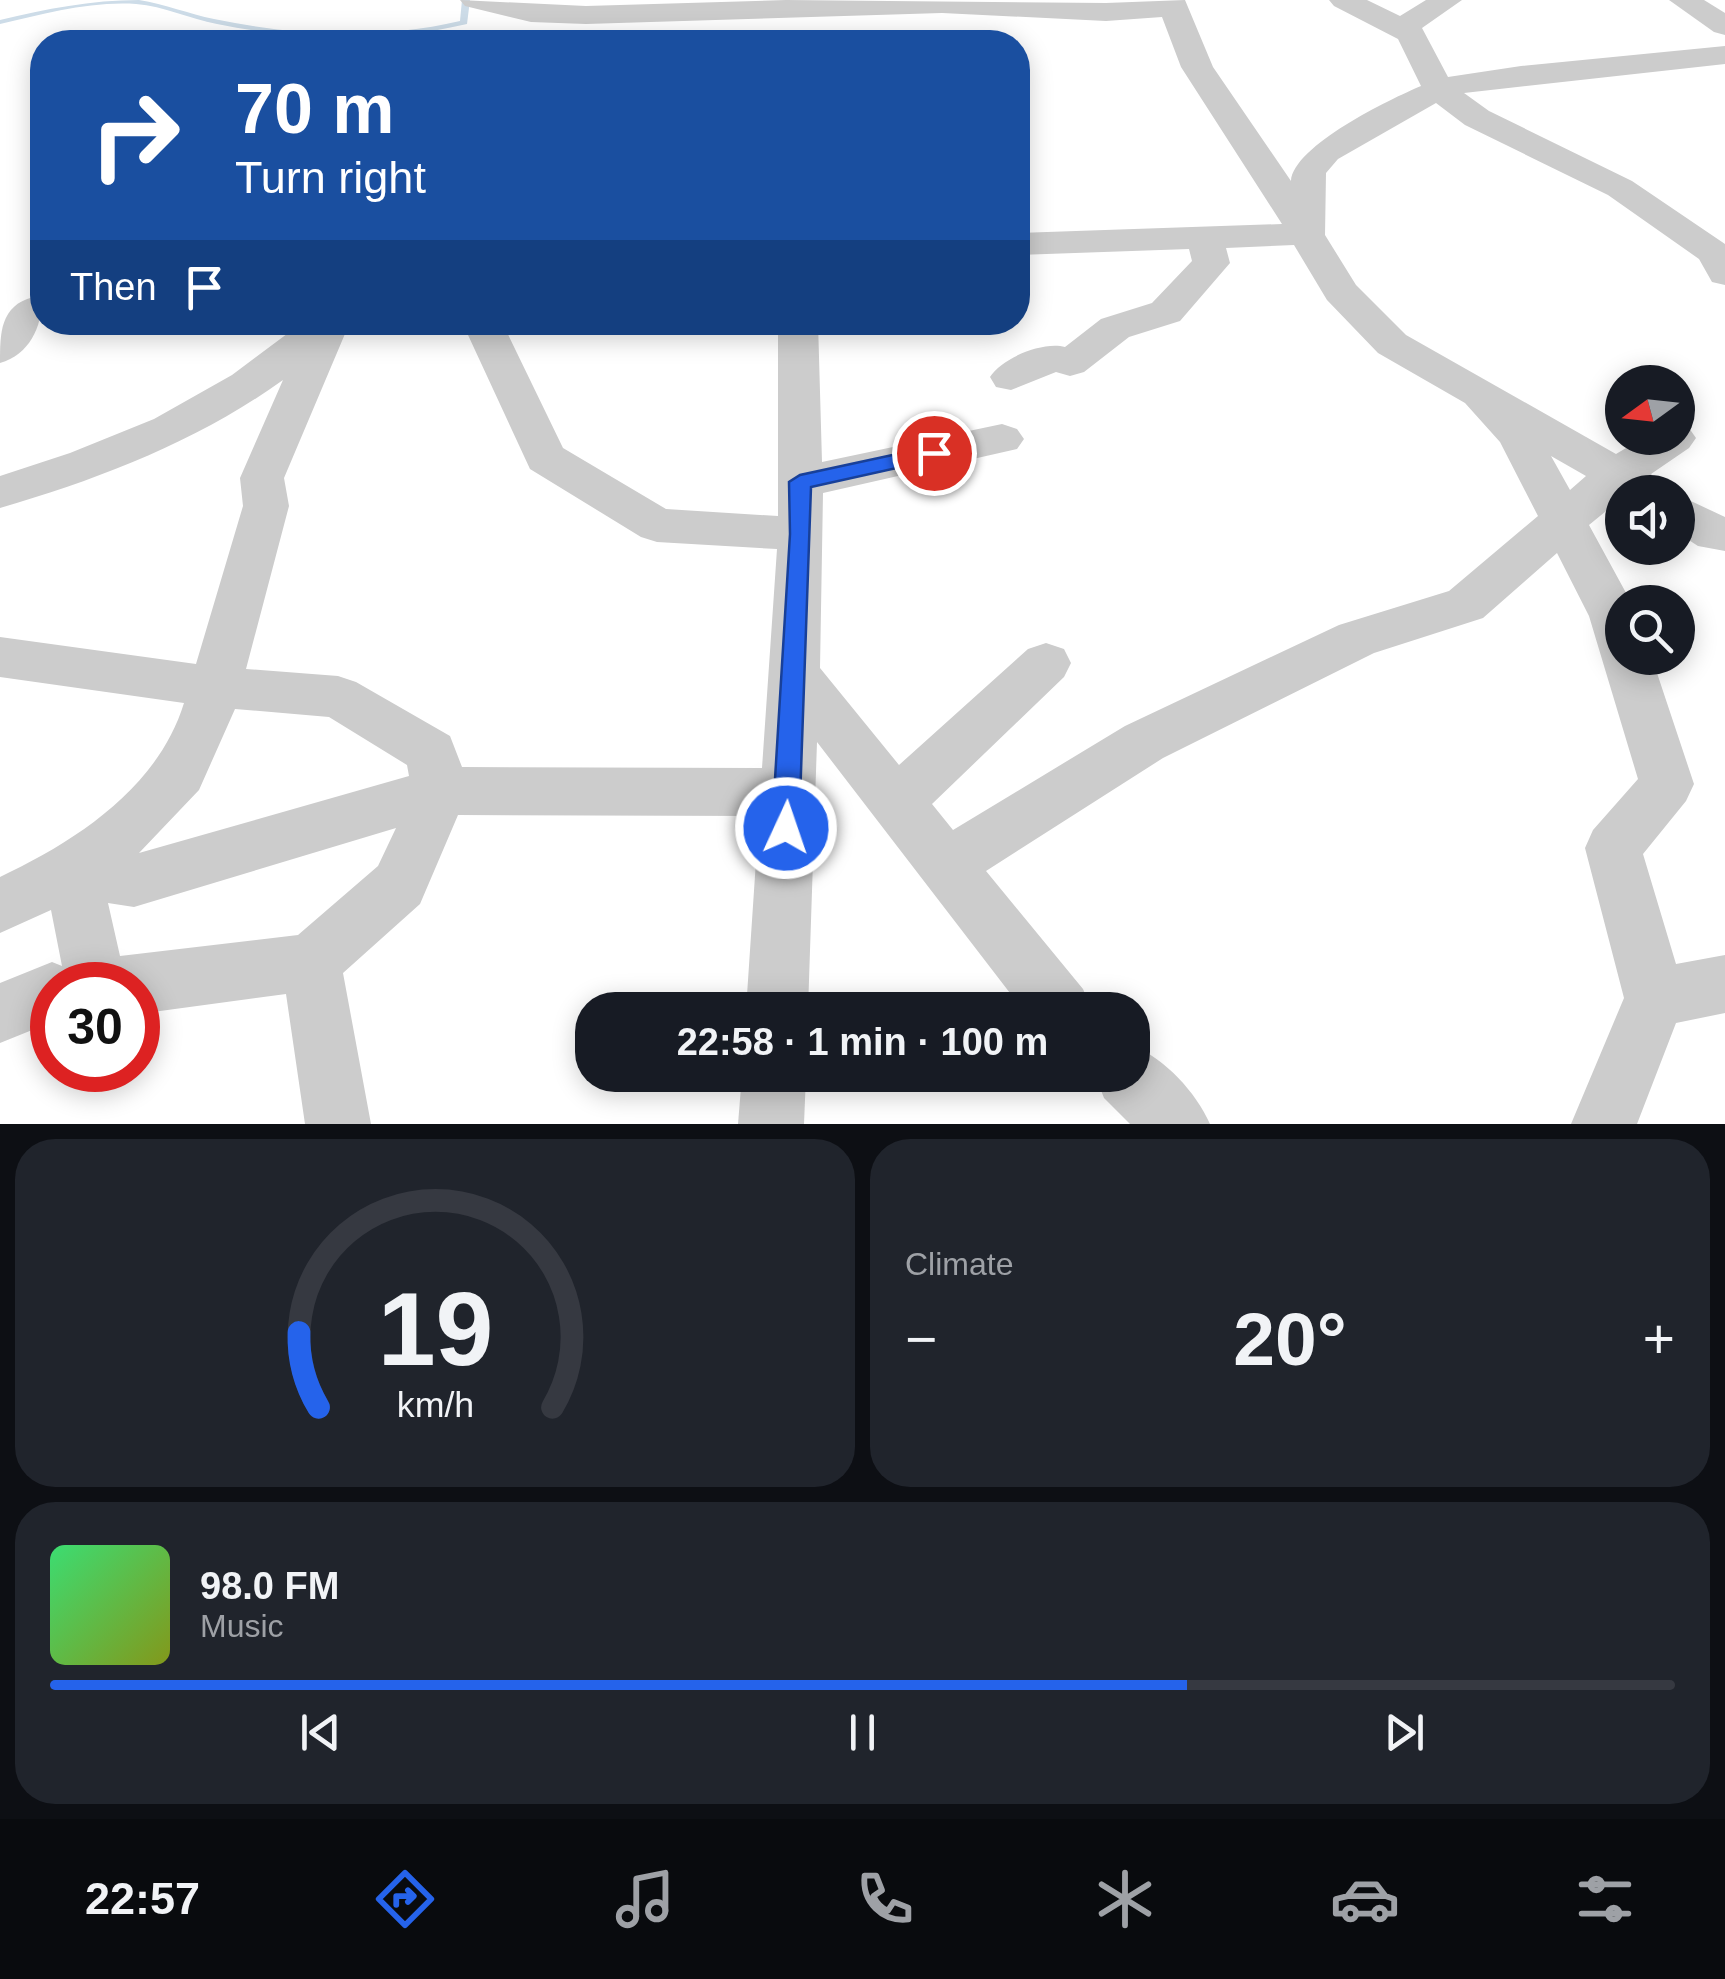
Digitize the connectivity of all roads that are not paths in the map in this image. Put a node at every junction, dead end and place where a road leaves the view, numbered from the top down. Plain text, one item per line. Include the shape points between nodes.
1 (475, 0) edge
2 (1344, 0) edge
3 (1446, 0) edge
4 (1684, 0) edge
5 (1171, 4) edge
6 (800, 5) edge
7 (1725, 26) edge
8 (1401, 28) junction
9 (798, 30) edge
10 (1725, 55) edge
11 (1439, 90) junction
12 (1307, 234) junction
13 (1204, 237) junction
14 (1030, 244) edge
15 (1725, 274) edge
16 (25, 309) edge
17 (314, 335) edge
18 (323, 335) edge
19 (488, 335) edge
20 (798, 335) edge
21 (0, 350) edge
22 (1011, 377) dead end
23 (1480, 394) junction
24 (1002, 439) dead end
25 (1660, 455) edge
26 (1619, 475) edge
27 (1641, 475) edge
28 (800, 482) junction
29 (0, 492) edge
30 (1605, 499) edge
31 (1564, 522) junction
32 (1695, 522) edge
33 (801, 534) junction
34 (1725, 534) edge
35 (1605, 599) edge
36 (0, 656) edge
37 (1046, 663) dead end
38 (793, 672) junction
39 (1632, 675) edge
40 (215, 687) junction
41 (440, 791) junction
42 (788, 792) junction
43 (896, 802) junction
44 (946, 865) junction
45 (72, 871) junction
46 (0, 906) edge
47 (89, 962) edge
48 (311, 962) junction
49 (160, 977) edge
50 (1725, 984) edge
51 (778, 992) edge
52 (1047, 992) edge
53 (1654, 998) junction
54 (30, 1003) edge
55 (0, 1012) edge
56 (1145, 1092) edge
57 (338, 1124) edge
58 (1177, 1124) edge
59 (1604, 1124) edge

1 - 6 street via 549,15
2 - 8 street
3 - 8 street
4 - 7 street
5 - 6 street via 1106,12
5 - 12 street via 1197,67
6 - 9 street
8 - 11 street via 1410,33
10 - 11 street
11 - 12 street via 1326,152 1309,171
11 - 15 street via 1477,118 1620,188 1714,253
12 - 13 street
12 - 23 street via 1340,292 1392,344
13 - 14 street
13 - 22 street via 1211,263 1166,312 1115,328 1070,363 1054,358
16 - 21 street
17 - 29 street via 283,363 172,429 91,465
18 - 40 street via 262,478 266,506
19 - 33 street via 546,458 657,525
20 - 28 street
23 - 26 street
23 - 31 street via 1518,434
24 - 28 street
25 - 27 street
28 - 33 street
30 - 31 street
31 - 35 street
31 - 44 street via 1466,605 1357,639 1144,742
32 - 34 street
33 - 38 street
36 - 40 street
37 - 43 street
38 - 42 street
38 - 43 street
39 - 53 street via 1667,784 1613,848
40 - 41 street via 338,697 431,752
40 - 45 street via 180,774 126,831
41 - 42 street
41 - 45 street via 134,881
41 - 48 street via 399,885
42 - 51 street
43 - 44 street
44 - 52 street
45 - 46 street
45 - 47 street
48 - 49 street
48 - 57 street
50 - 53 street
53 - 59 street
54 - 55 street
56 - 58 street

